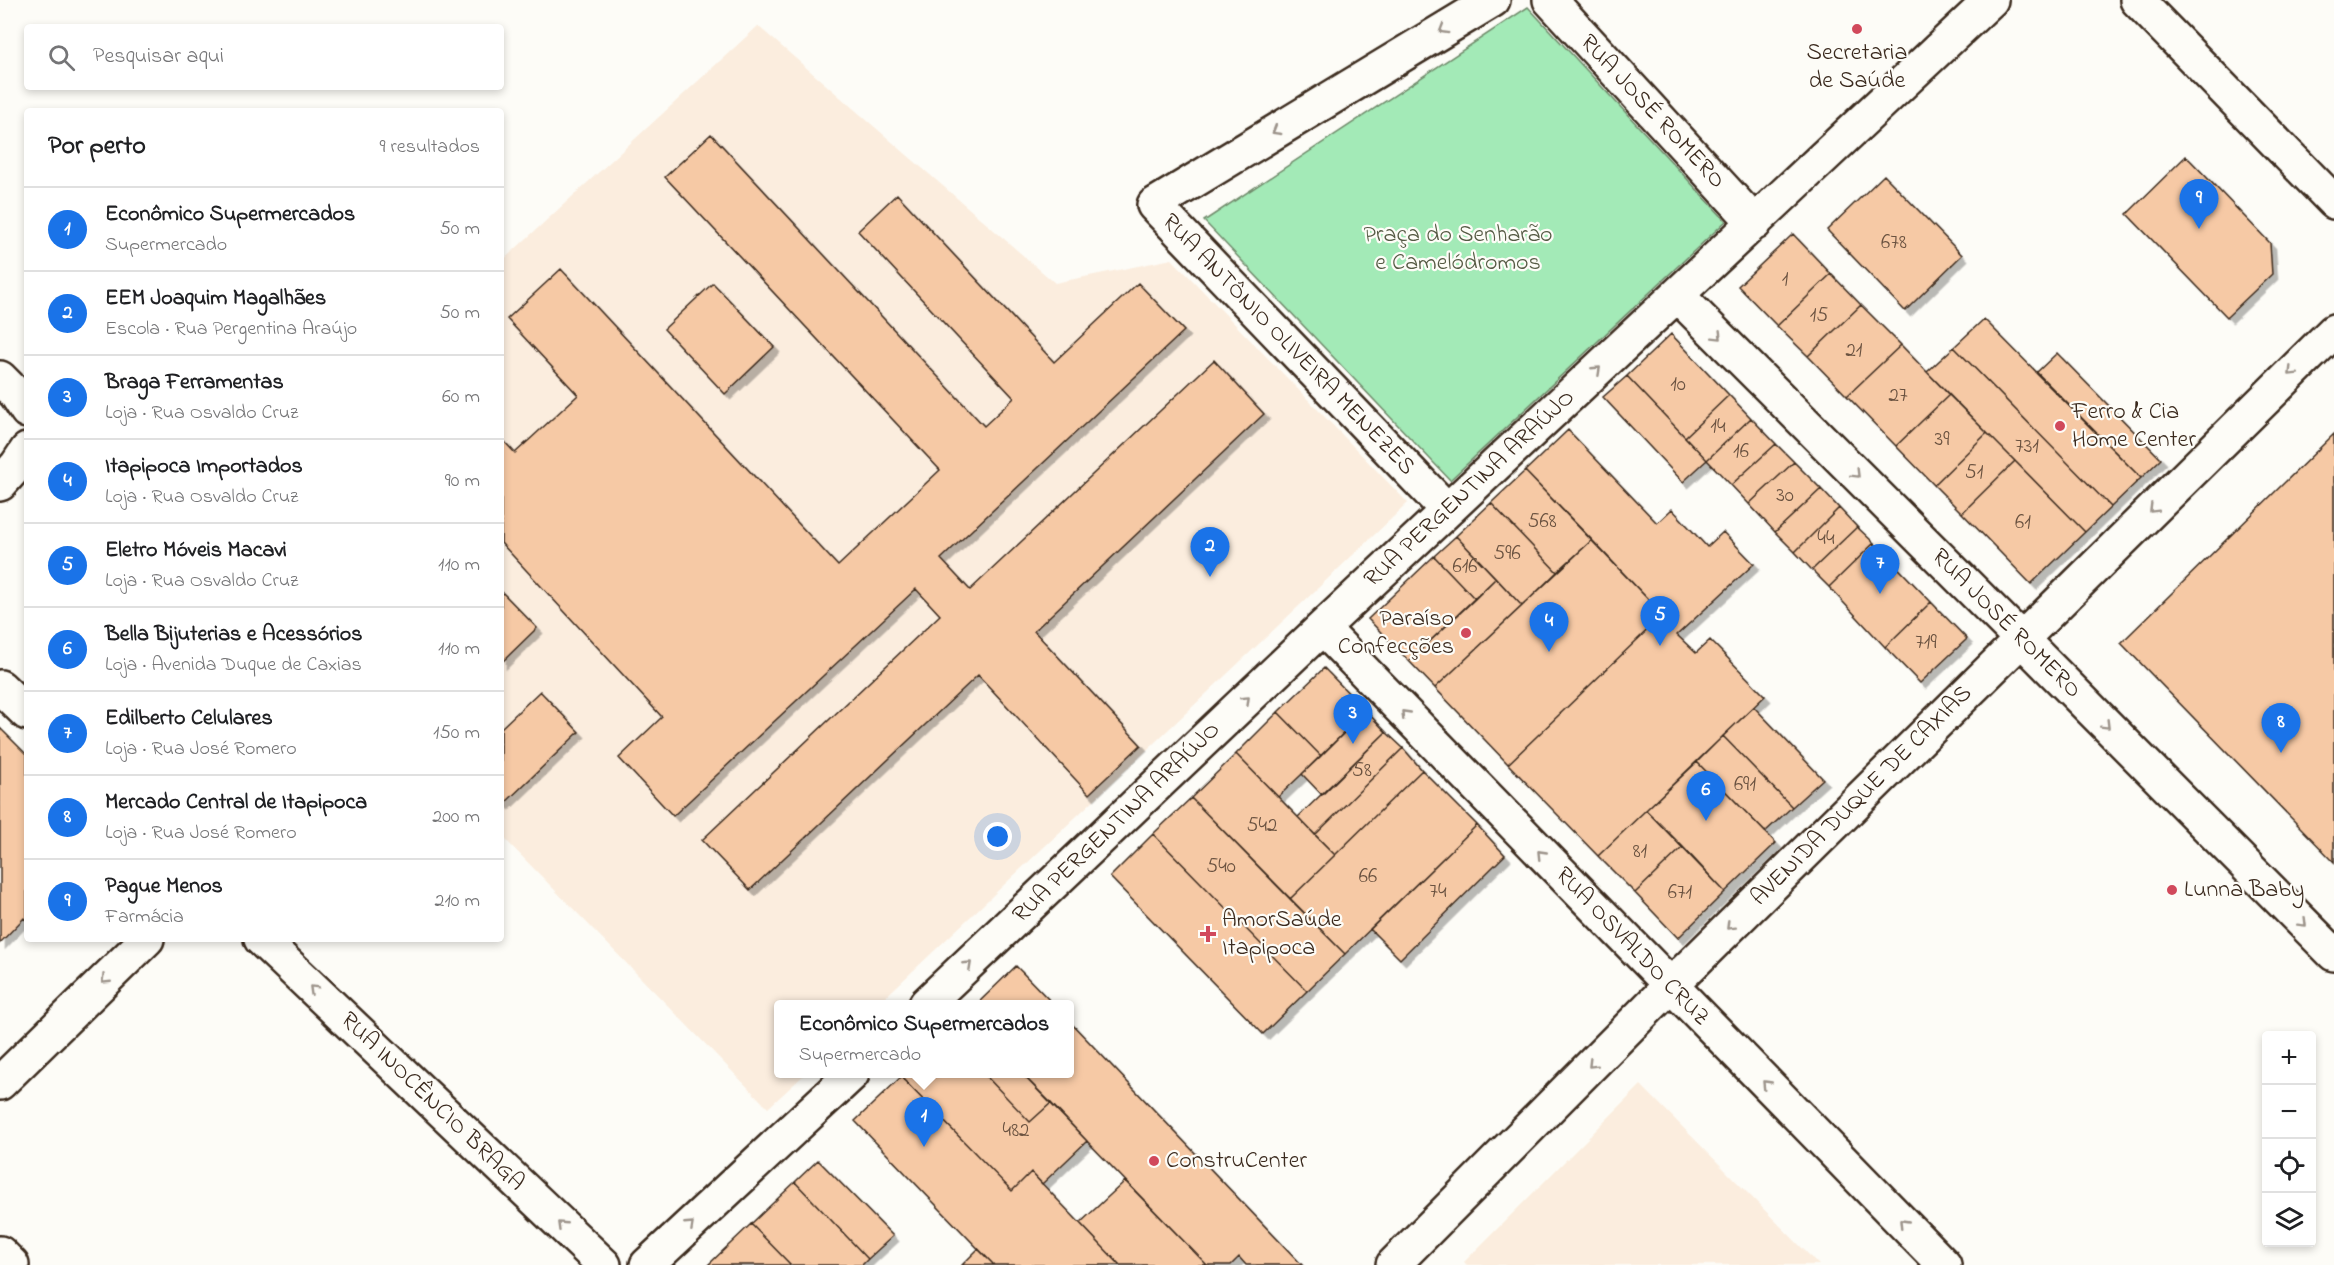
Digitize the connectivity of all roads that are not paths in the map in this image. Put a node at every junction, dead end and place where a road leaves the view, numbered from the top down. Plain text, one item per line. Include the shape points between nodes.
1 (1493, 0) edge
2 (1550, 0) edge
3 (1991, 0) edge
4 (2138, 0) edge
5 (2334, 202) edge
6 (1755, 223) junction
7 (1677, 295) junction
8 (2334, 331) edge
9 (0, 378) edge
10 (24, 406) edge
11 (24, 454) edge
12 (0, 484) edge
13 (1447, 510) junction
14 (1322, 628) junction
15 (2021, 639) junction
16 (0, 687) edge
17 (24, 710) edge
18 (144, 942) edge
19 (264, 942) edge
20 (2334, 954) edge
21 (1670, 986) junction
22 (931, 1000) edge
23 (848, 1078) edge
24 (0, 1083) edge
25 (0, 1253) edge
26 (12, 1265) edge
27 (604, 1265) edge
28 (647, 1265) edge
29 (1393, 1265) edge
30 (1944, 1265) edge

1 -> 13 street, RUA ANTÔNIO OLIVEIRA MENEZES via 1154,205
2 - 6 street, RUA JOSÉ ROMERO
3 - 6 street, RUA PERGENTINA ARAÚJO
4 - 5 street
6 - 7 street, RUA PERGENTINA ARAÚJO
13 -> 7 street, RUA PERGENTINA ARAÚJO
7 -> 15 street, RUA JOSÉ ROMERO
8 -> 15 street, AVENIDA DUQUE DE CAXIAS
9 - 10 street
11 - 12 street
13 - 14 street, RUA PERGENTINA ARAÚJO
21 -> 14 street, RUA OSVALDO CRUZ
22 -> 14 street, RUA PERGENTINA ARAÚJO
15 -> 20 street, RUA JOSÉ ROMERO
15 -> 21 street, AVENIDA DUQUE DE CAXIAS
16 - 17 street
18 -> 24 street
27 -> 19 street, RUA INOCÊNCIO BRAGA
21 -> 29 street, AVENIDA DUQUE DE CAXIAS
30 -> 21 street, RUA OSVALDO CRUZ
28 -> 23 street
25 - 26 street

